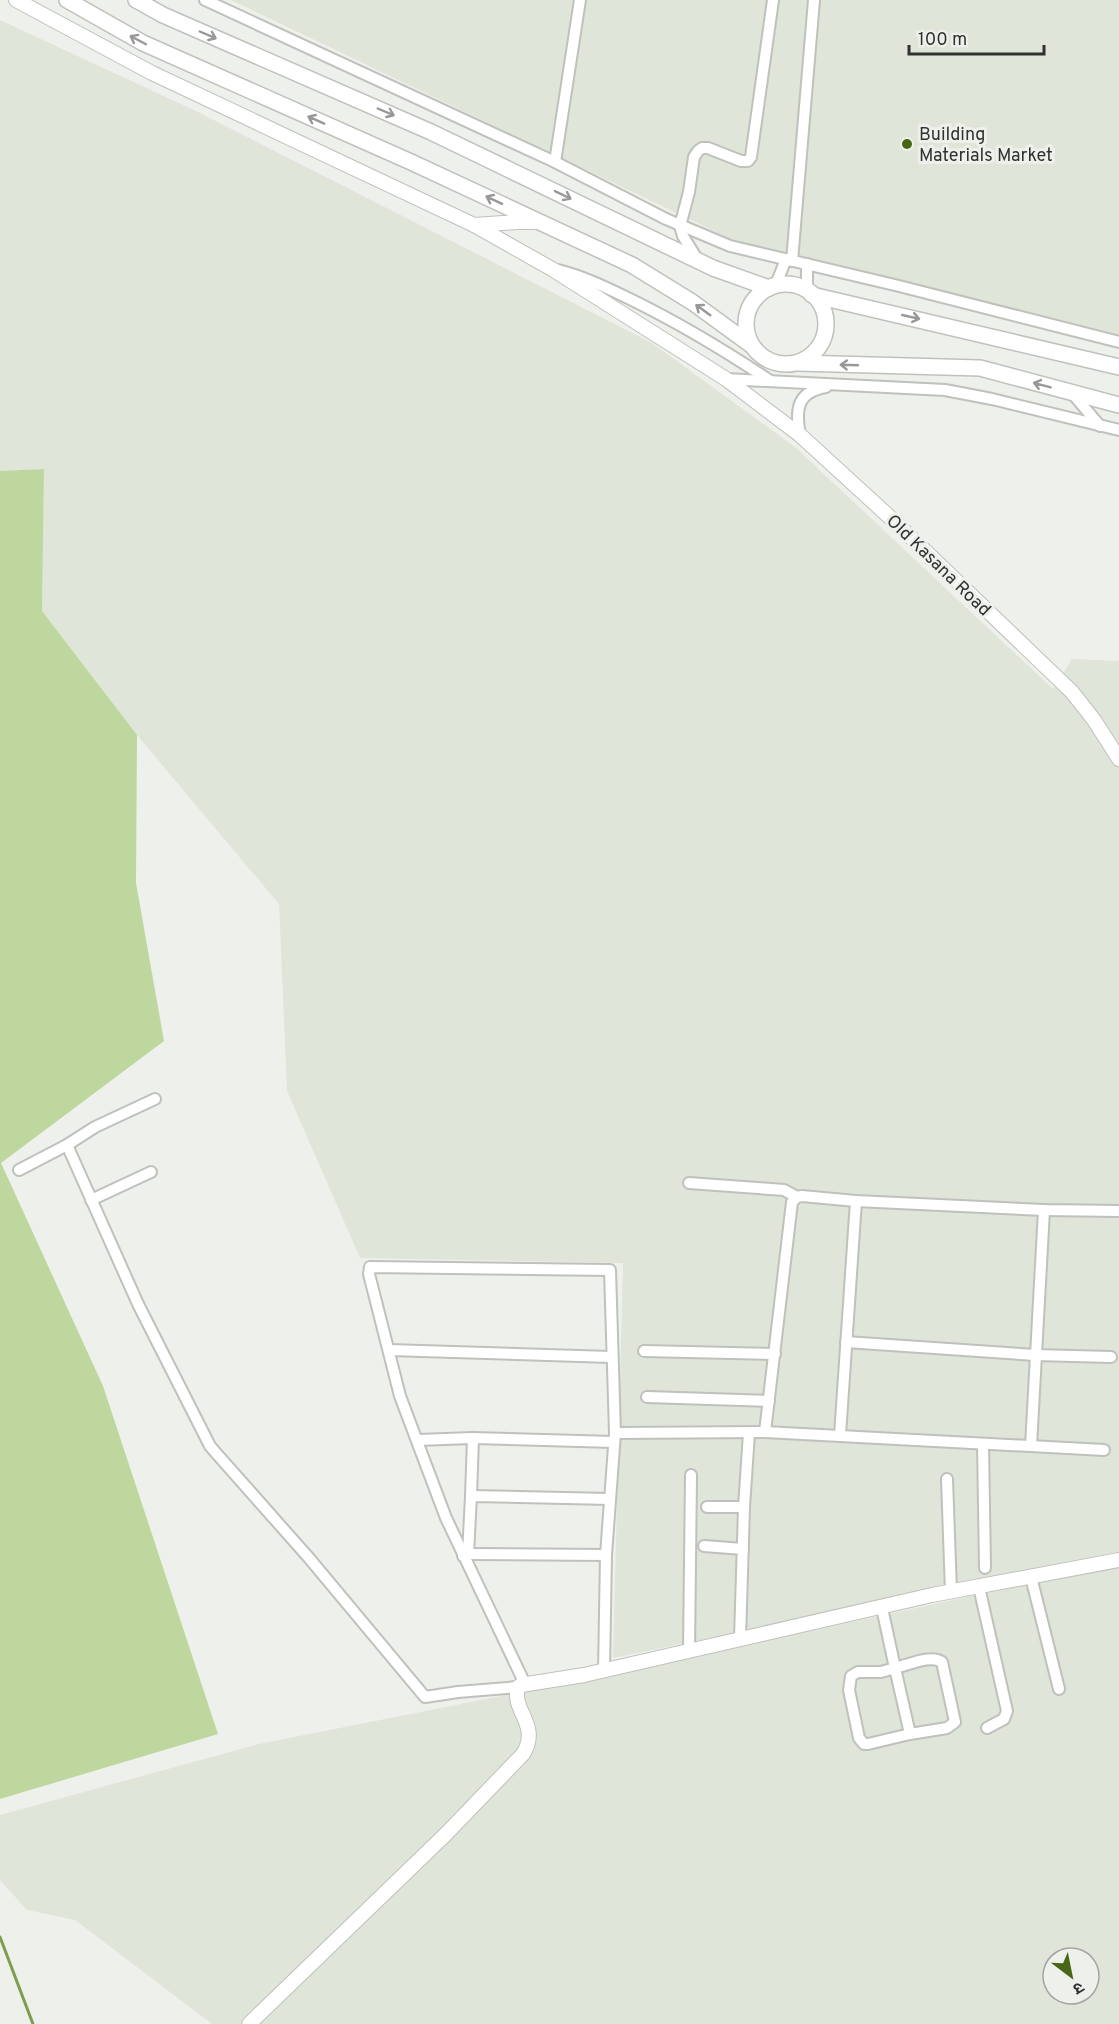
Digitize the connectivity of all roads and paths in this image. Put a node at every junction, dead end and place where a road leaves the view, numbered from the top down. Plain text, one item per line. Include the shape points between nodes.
1 (16, 0) edge
2 (67, 0) edge
3 (136, 0) edge
4 (205, 0) edge
5 (579, 0) edge
6 (773, 0) edge
7 (814, 0) edge
8 (555, 162) junction
9 (541, 222) junction
10 (474, 225) junction
11 (680, 226) junction
12 (697, 260) junction
13 (789, 260) junction
14 (807, 264) junction
15 (552, 269) junction
16 (772, 287) junction
17 (810, 293) junction
18 (1119, 342) edge
19 (751, 345) junction
20 (798, 363) junction
21 (1119, 366) edge
22 (726, 379) junction
23 (770, 380) junction
24 (838, 385) junction
25 (1072, 393) junction
26 (1119, 405) edge
27 (1100, 426) junction
28 (1119, 430) edge
29 (800, 435) junction
30 (1119, 759) edge
31 (155, 1099) dead end
32 (67, 1145) junction
33 (19, 1170) dead end
34 (152, 1172) dead end
35 (689, 1184) dead end
36 (797, 1197) junction
37 (91, 1200) junction
38 (856, 1201) junction
39 (1044, 1209) junction
40 (1119, 1211) edge
41 (846, 1342) junction
42 (388, 1350) junction
43 (644, 1351) dead end
44 (775, 1354) junction
45 (1035, 1355) junction
46 (611, 1357) junction
47 (1111, 1357) dead end
48 (647, 1397) dead end
49 (769, 1401) junction
50 (765, 1432) junction
51 (749, 1433) junction
52 (840, 1435) junction
53 (473, 1438) junction
54 (614, 1438) junction
55 (417, 1440) junction
56 (983, 1444) junction
57 (1031, 1446) junction
58 (1104, 1450) dead end
59 (691, 1475) dead end
60 (947, 1479) dead end
61 (471, 1496) junction
62 (610, 1499) junction
63 (707, 1507) dead end
64 (744, 1507) junction
65 (704, 1546) dead end
66 (742, 1549) junction
67 (466, 1555) junction
68 (606, 1555) junction
69 (1119, 1560) edge
70 (985, 1568) dead end
71 (1031, 1577) junction
72 (979, 1587) junction
73 (951, 1592) junction
74 (882, 1608) junction
75 (740, 1639) junction
76 (690, 1651) junction
77 (895, 1668) junction
78 (604, 1671) junction
79 (521, 1686) junction
80 (1059, 1689) dead end
81 (987, 1728) dead end
82 (910, 1734) junction
83 (249, 2024) edge

1 - 10 street, Old Kasana Road via 152,73
9 -> 2 main road via 143,43
3 -> 12 main road via 431,132
4 - 8 street
5 - 8 street
6 - 11 street via 751,157 741,161 715,150 698,151
7 - 13 street
8 - 11 street
9 - 10 street
19 -> 9 main road via 632,265
10 - 15 street, Old Kasana Road
11 - 12 street
11 - 13 street via 730,246
12 - 16 main road
13 - 14 street
13 - 16 street
14 - 17 street
14 - 18 street
15 - 22 street, Old Kasana Road
15 - 23 street via 580,277 670,318
16 - 17 main road via 790,285
16 - 19 main road via 756,298 747,312 746,334
17 - 20 main road via 824,312 825,332 818,349
17 -> 21 main road
19 - 20 main road via 777,364
25 -> 20 main road via 980,368
22 - 23 street
22 - 29 street, Old Kasana Road
23 - 24 street
24 - 27 street via 966,393
24 - 29 street via 805,395 798,407
25 - 26 main road
25 - 27 street
27 - 28 street
29 - 30 street, Old Kasana Road via 1072,692
31 - 32 street
32 - 33 street
32 - 37 street
34 - 37 street
35 - 36 street via 784,1190
36 - 38 street
36 - 44 street via 791,1207
37 - 79 street via 210,1446 425,1697
38 - 39 street
38 - 41 street
39 - 40 street
39 - 45 street
41 - 45 street
41 - 52 street
42 - 46 street
42 - 46 street via 370,1267 610,1270
42 - 55 street
43 - 44 street
44 - 49 street
45 - 47 street
45 - 57 street
46 - 54 street
48 - 49 street
49 - 50 street
50 - 51 street
50 - 52 street
51 - 54 street
51 - 64 street
52 - 56 street
53 - 54 street
53 - 55 street
53 - 61 street
54 - 62 street
55 - 67 street via 446,1518
56 - 57 street
56 - 70 street
57 - 58 street
59 - 76 street
60 - 73 street
61 - 62 street
61 - 67 street
62 - 68 street
63 - 64 street
64 - 66 street
65 - 66 street
66 - 75 street
67 - 68 street
67 - 79 street
68 - 78 street
69 - 71 street
71 - 72 street
71 - 80 street
72 - 73 street
72 - 81 street via 1007,1711 1004,1719
73 - 74 street
74 - 75 street
74 - 77 street
75 - 76 street
76 - 78 street
77 - 82 street
77 - 82 street via 936,1658 944,1666 955,1722 947,1728
77 - 82 street via 858,1672 851,1676 849,1690 864,1744
78 - 79 street
79 - 83 street via 516,1695 530,1733 523,1754

